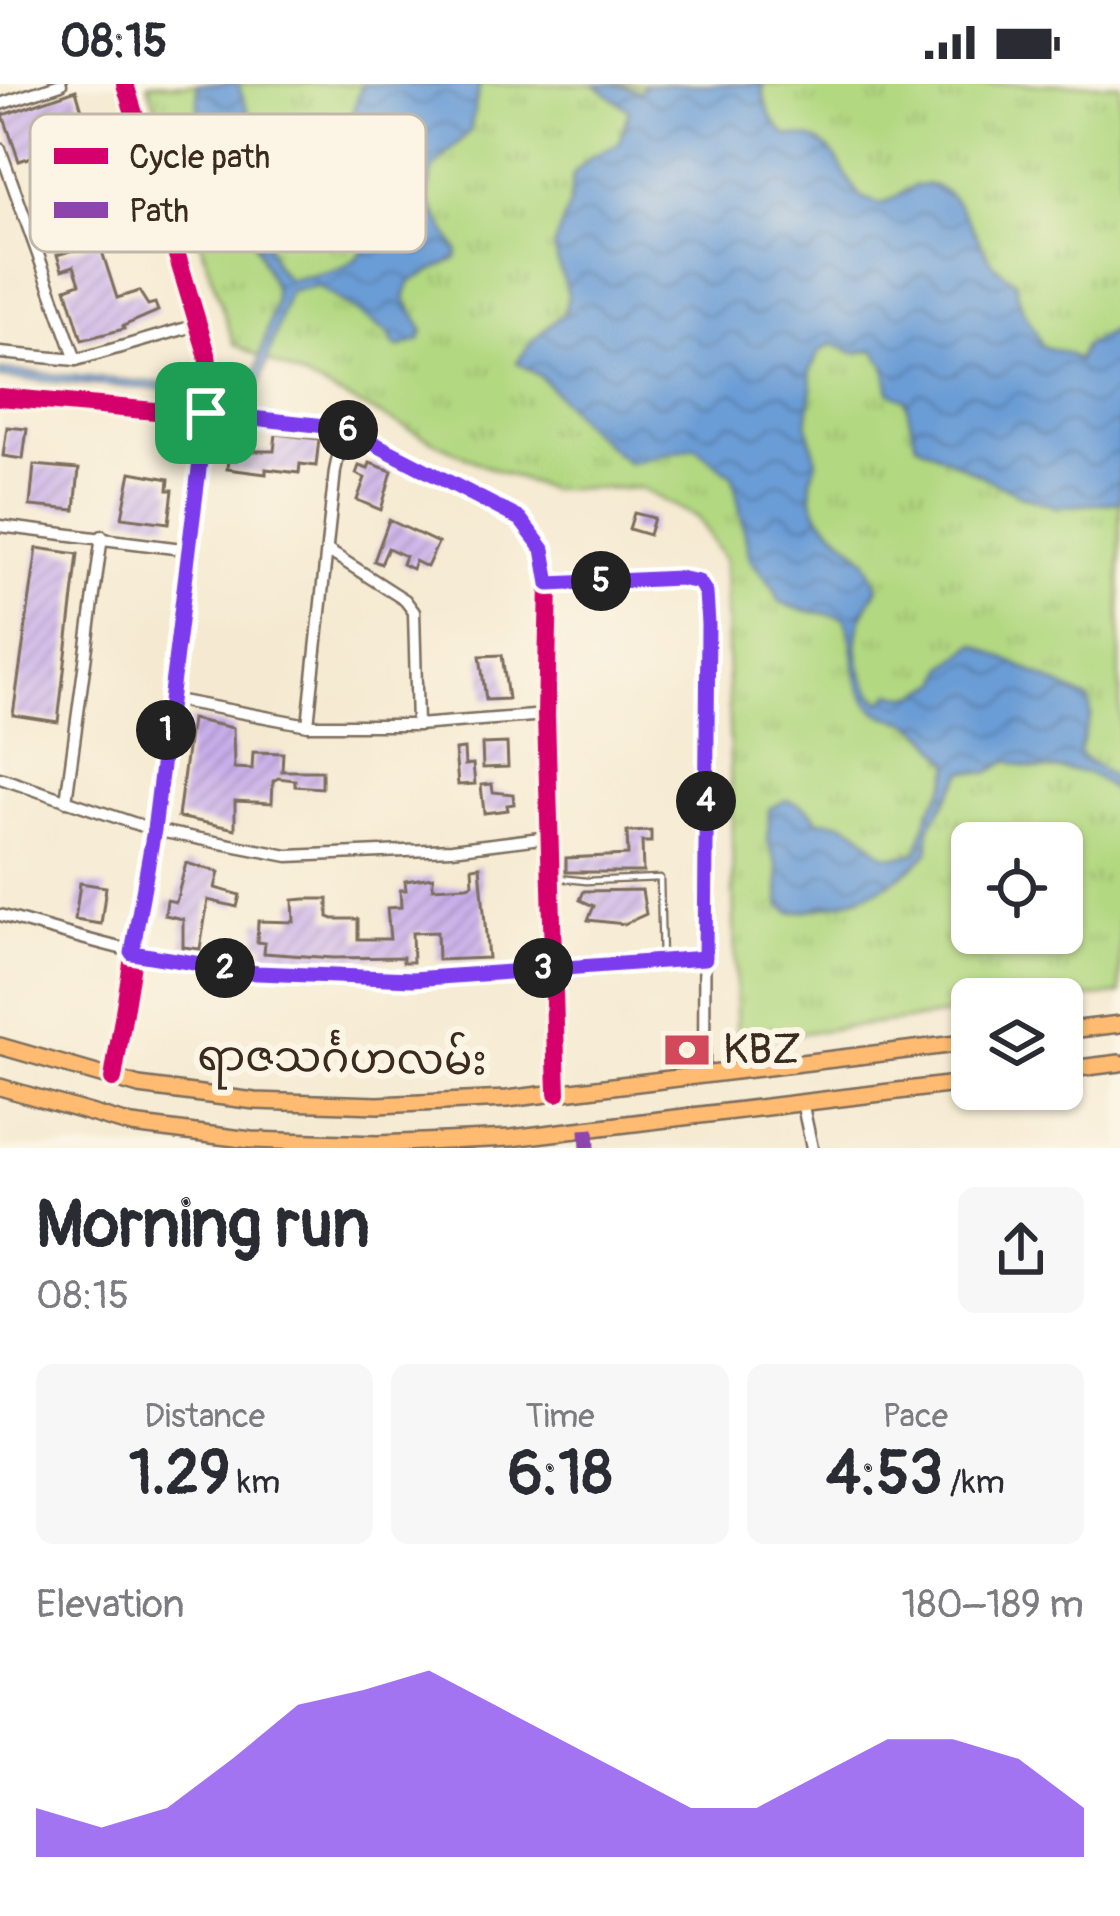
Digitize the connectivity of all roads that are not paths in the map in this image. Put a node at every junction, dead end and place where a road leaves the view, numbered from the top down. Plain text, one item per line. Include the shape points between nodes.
1 (61, 84) edge
2 (125, 84) edge
3 (0, 104) edge
4 (134, 114) edge
5 (0, 149) edge
6 (30, 232) edge
7 (37, 252) edge
8 (175, 252) edge
9 (197, 325) junction
10 (0, 353) edge
11 (76, 360) junction
12 (0, 397) edge
13 (206, 413) junction
14 (344, 428) junction
15 (0, 526) edge
16 (102, 536) junction
17 (190, 550) junction
18 (327, 550) junction
19 (549, 584) junction
20 (170, 699) junction
21 (546, 715) junction
22 (308, 725) junction
23 (417, 725) junction
24 (0, 778) edge
25 (66, 801) junction
26 (154, 830) junction
27 (549, 837) junction
28 (550, 877) junction
29 (0, 914) edge
30 (132, 953) junction
31 (705, 958) junction
32 (662, 961) junction
33 (553, 967) junction
34 (1120, 1024) edge
35 (1083, 1028) edge
36 (951, 1045) edge
37 (0, 1046) edge
38 (1120, 1064) edge
39 (1083, 1068) edge
40 (704, 1075) junction
41 (113, 1078) junction
42 (951, 1084) edge
43 (0, 1087) edge
44 (557, 1093) junction
45 (802, 1102) junction
46 (361, 1146) edge
47 (812, 1148) edge

1 - 3 street
2 - 4 street
5 - 6 street
7 - 11 street
8 - 9 street
9 - 11 street
9 - 13 street via 207,354
10 - 11 street
12 - 13 street
13 - 14 street
13 - 17 street
14 - 18 street
14 - 19 street via 520,519 543,549
15 - 16 street
16 - 17 street
16 - 25 street
17 - 20 street
18 - 22 street
18 - 23 street via 414,613
19 - 21 street
19 - 31 street via 679,578 699,582 706,593
20 - 22 street
20 - 26 street
21 - 23 street
21 - 27 street
22 - 23 street
24 - 25 street
25 - 26 street
26 - 27 street via 288,856
26 - 30 street
27 - 28 street
28 - 32 lane via 660,878
28 - 33 street
29 - 30 street
30 - 33 street via 257,973 413,979
30 - 41 street
31 - 32 street
31 - 40 street
32 - 33 street
33 - 44 street
34 - 35 main road
36 - 40 main road, ရာဇသင်္ဂဟလမ်း
37 - 41 main road, ရာဇသင်္ဂဟလမ်း
38 - 39 main road
40 - 44 main road, ရာဇသင်္ဂဟလမ်း
41 - 44 main road, ရာဇသင်္ဂဟလမ်း via 378,1105
42 - 45 main road, ရာဇသင်္ဂဟလမ်း
43 - 46 main road, ရာဇသင်္ဂဟလမ်း via 132,1125
45 - 46 main road, ရာဇသင်္ဂဟလမ်း via 511,1138
45 - 47 street

